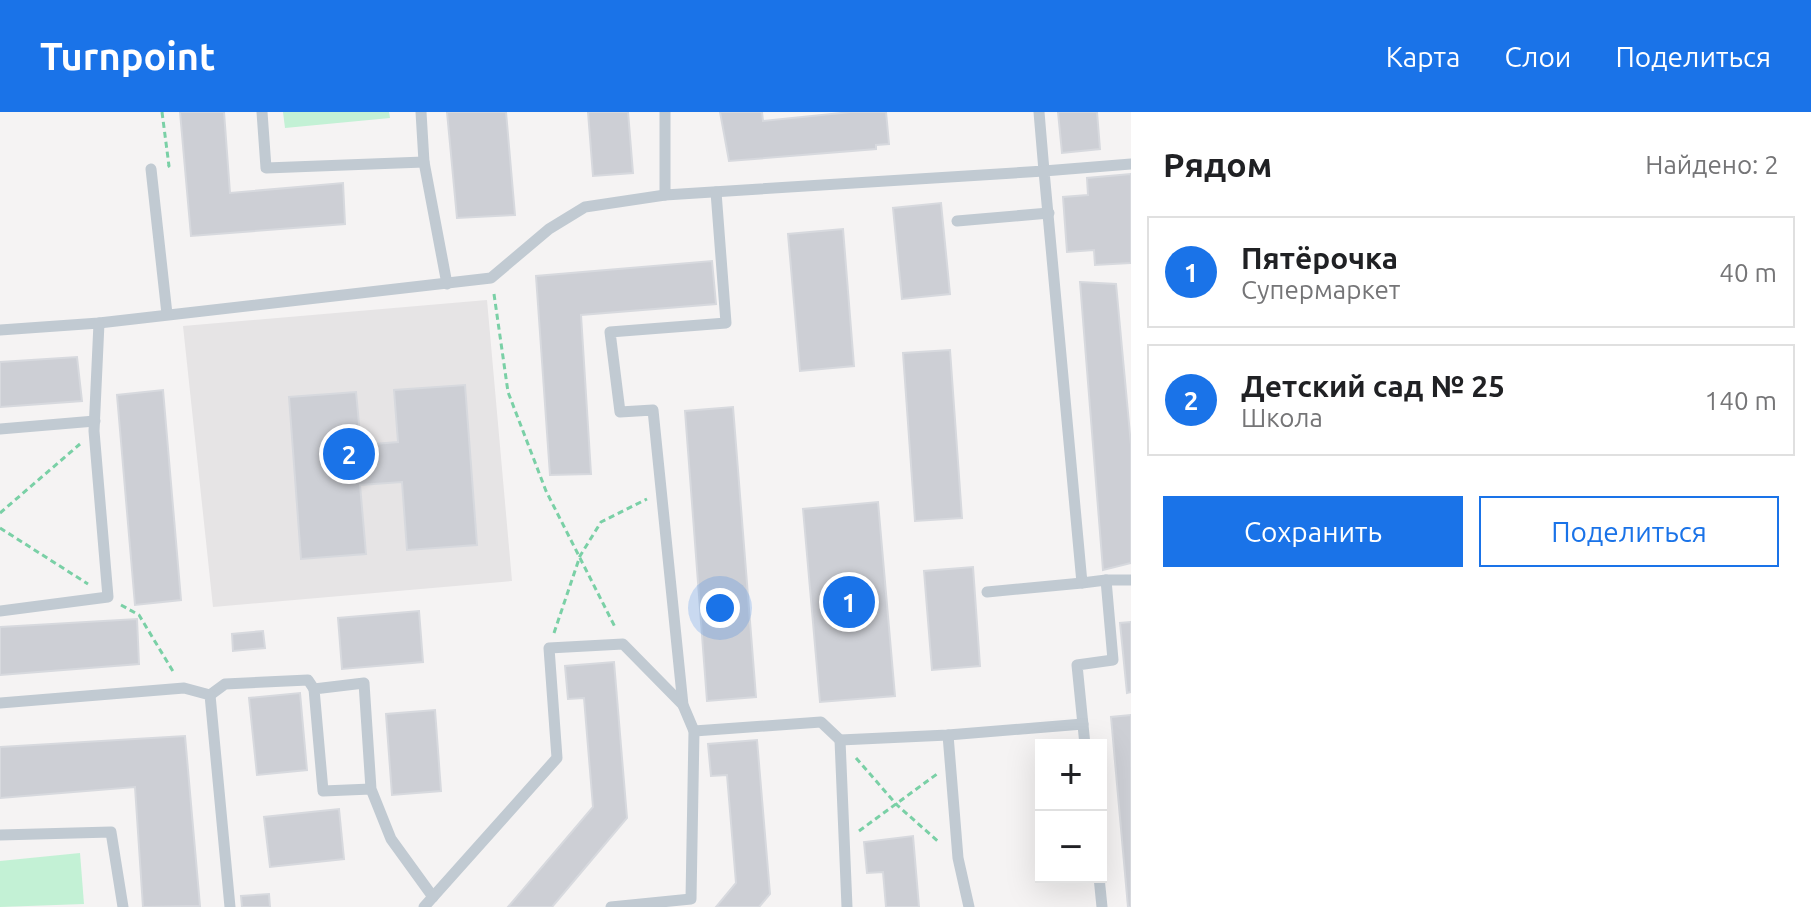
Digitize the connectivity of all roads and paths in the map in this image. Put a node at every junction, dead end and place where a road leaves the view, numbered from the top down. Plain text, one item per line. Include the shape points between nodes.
1 (162, 112) edge
2 (262, 112) edge
3 (421, 112) edge
4 (665, 112) edge
5 (1039, 112) edge
6 (424, 162) junction
7 (1131, 164) edge
8 (151, 169) joint
9 (1044, 171) junction
10 (716, 192) junction
11 (665, 195) junction
12 (1049, 213) junction
13 (957, 221) dead end
14 (491, 278) junction
15 (447, 284) junction
16 (167, 314) junction
17 (99, 323) junction
18 (0, 330) edge
19 (95, 426) junction
20 (0, 429) edge
21 (661, 492) junction
22 (0, 513) edge
23 (0, 528) edge
24 (580, 556) junction
25 (1106, 580) junction
26 (1131, 580) edge
27 (1082, 583) junction
28 (987, 592) dead end
29 (108, 597) junction
30 (0, 611) edge
31 (623, 644) junction
32 (549, 648) junction
33 (184, 688) junction
34 (314, 689) junction
35 (210, 695) junction
36 (0, 703) edge
37 (683, 705) junction
38 (1083, 724) junction
39 (694, 731) junction
40 (948, 735) junction
41 (1084, 739) edge
42 (840, 740) junction
43 (949, 765) junction
44 (371, 789) junction
45 (897, 805) junction
46 (0, 835) edge
47 (844, 840) junction
48 (958, 858) junction
49 (1100, 883) edge
50 (433, 897) junction
51 (123, 907) edge
52 (230, 907) edge
53 (424, 907) edge
54 (611, 907) edge
55 (847, 907) edge
56 (969, 907) edge
57 (1102, 907) edge

1 - 8 path via 169,166
2 - 6 lane via 266,168
3 - 6 lane
4 - 11 lane
5 - 9 lane
6 - 15 lane
7 - 9 lane
8 - 16 lane
9 - 10 lane
9 - 12 lane
10 - 11 lane
10 - 21 lane via 726,323 610,332 620,412 653,410
11 - 14 lane via 585,207 549,229
12 - 13 lane
12 - 27 lane
14 - 15 lane
14 - 24 path via 508,392 546,491
15 - 16 lane
16 - 17 lane
17 - 18 lane
17 - 19 lane
19 - 20 lane
19 - 22 path
19 - 29 lane
21 - 24 path via 601,522
21 - 37 lane
23 - 29 path
24 - 31 path
24 - 32 path
25 - 26 lane
25 - 27 lane
25 - 38 lane via 1113,660 1077,665
27 - 28 lane
29 - 30 lane
29 - 33 path via 139,615
31 - 32 lane
31 - 37 lane
32 - 50 lane via 557,758
33 - 35 lane
33 - 36 lane
34 - 35 lane via 308,680 225,684
34 - 44 lane via 323,791
34 - 44 lane via 364,683
35 - 52 lane
37 - 39 lane
38 - 40 lane
38 - 41 lane
39 - 42 lane via 821,722
39 - 54 lane via 691,899
40 - 42 lane
40 - 43 lane
42 - 45 path
42 - 47 lane
43 - 45 path
43 - 48 lane
44 - 50 lane via 391,839
45 - 47 path
45 - 48 path
46 - 51 lane via 111,832
47 - 55 lane
48 - 56 lane
49 - 57 lane
50 - 53 lane

